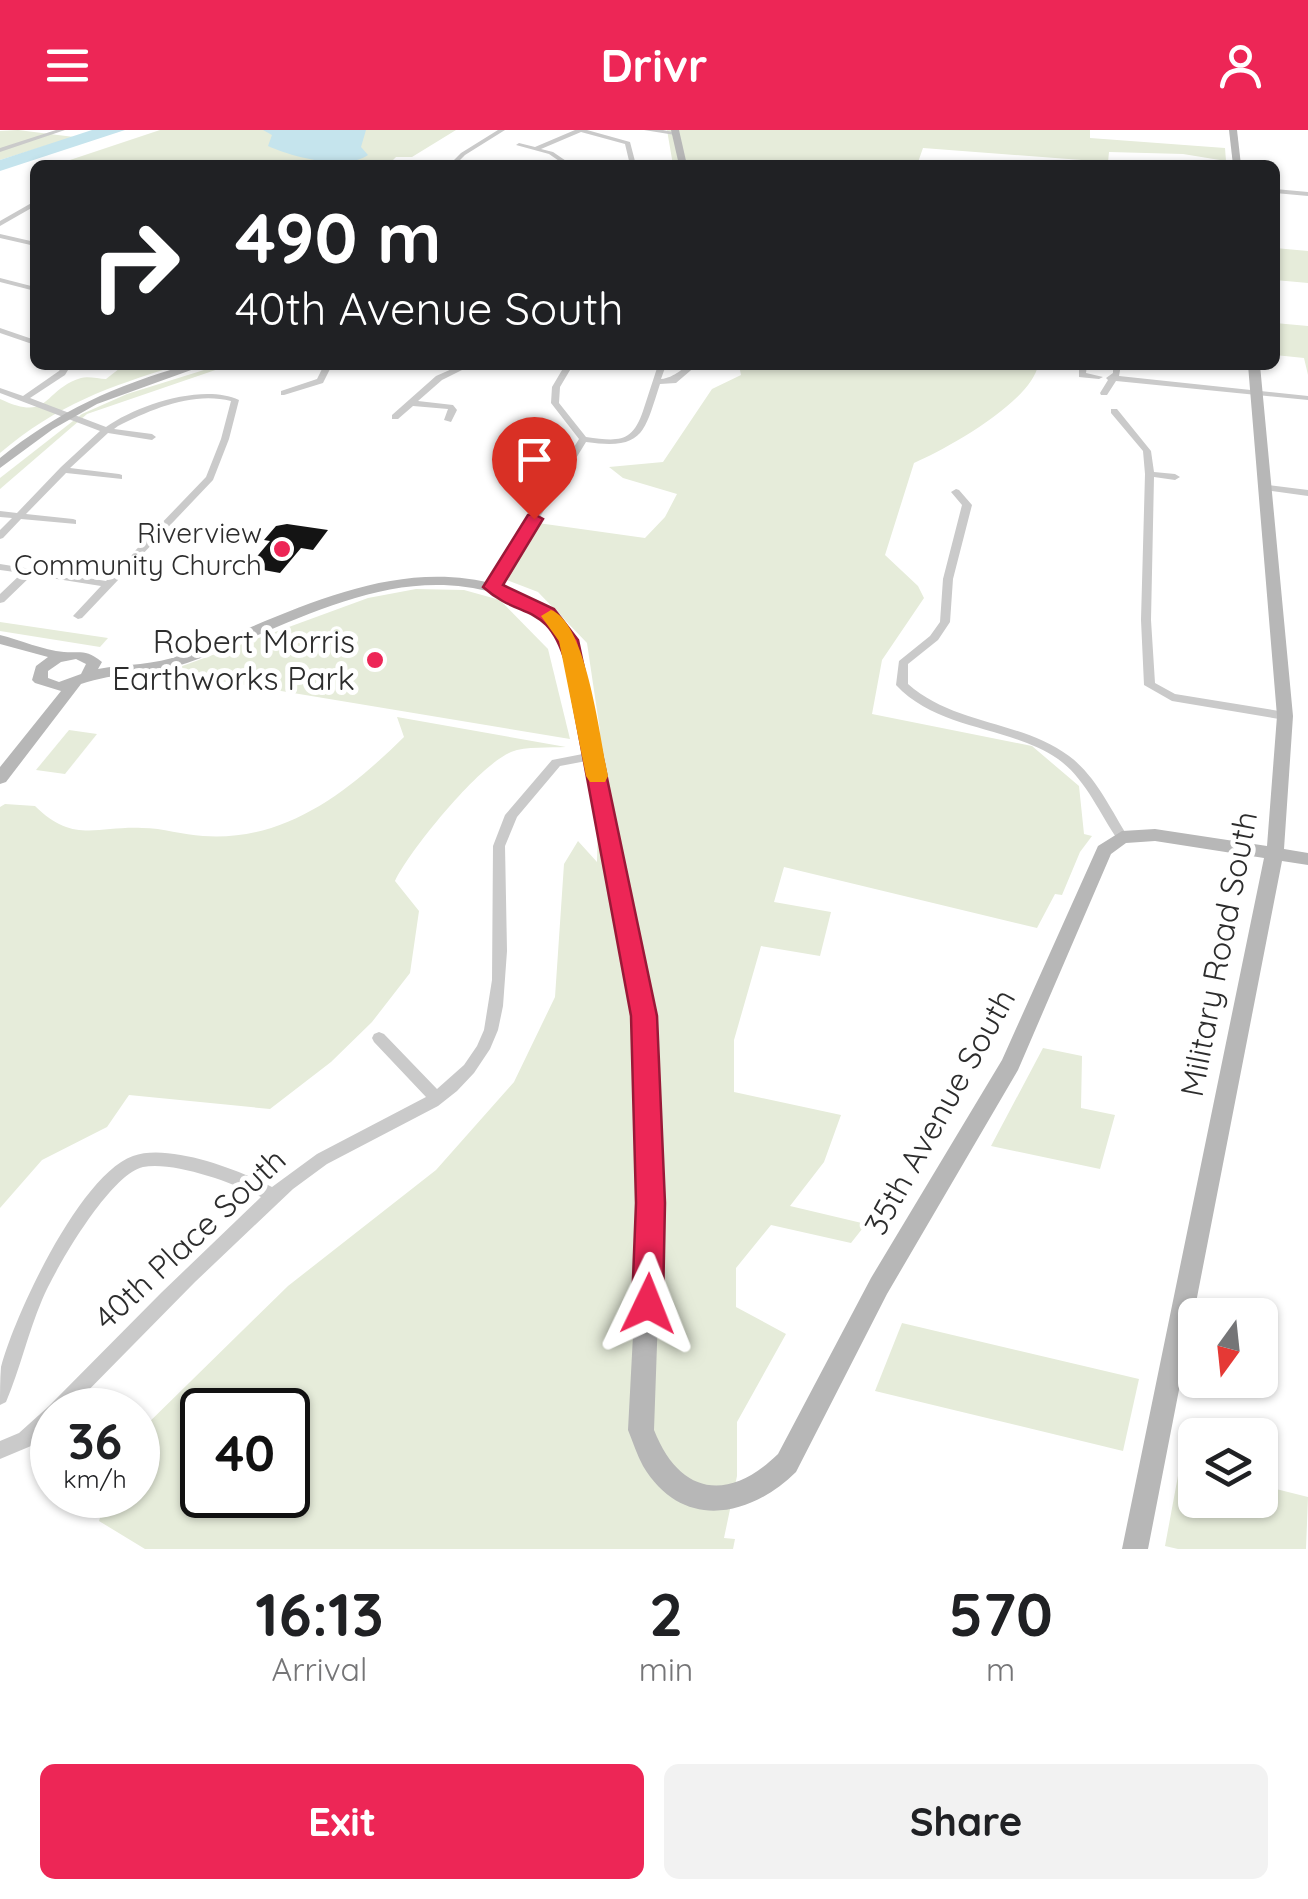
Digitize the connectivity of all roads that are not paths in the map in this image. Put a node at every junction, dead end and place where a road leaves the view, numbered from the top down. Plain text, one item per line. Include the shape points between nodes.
1 (62, 130) edge
2 (502, 130) edge
3 (580, 130) edge
4 (648, 130) edge
5 (1233, 130) edge
6 (675, 131) edge
7 (519, 146) dead end
8 (536, 149) junction
9 (0, 150) edge
10 (457, 160) edge
11 (559, 160) edge
12 (632, 160) edge
13 (682, 160) edge
14 (1236, 160) edge
15 (1280, 191) edge
16 (1308, 194) edge
17 (30, 205) edge
18 (0, 224) edge
19 (0, 236) edge
20 (30, 243) edge
21 (0, 280) edge
22 (30, 288) edge
23 (0, 330) edge
24 (30, 341) edge
25 (64, 370) edge
26 (182, 370) edge
27 (323, 370) edge
28 (457, 370) edge
29 (566, 370) edge
30 (661, 370) edge
31 (686, 370) edge
32 (1083, 370) edge
33 (1113, 370) edge
34 (1255, 370) edge
35 (1108, 377) junction
36 (658, 382) junction
37 (0, 390) edge
38 (1257, 392) junction
39 (284, 393) dead end
40 (1104, 393) dead end
41 (25, 398) junction
42 (1308, 398) edge
43 (411, 403) junction
44 (1114, 411) dead end
45 (64, 414) junction
46 (396, 417) dead end
47 (448, 420) dead end
48 (106, 430) junction
49 (152, 438) dead end
50 (583, 440) junction
51 (0, 464) edge
52 (66, 470) junction
53 (1150, 474) junction
54 (1175, 477) dead end
55 (119, 478) dead end
56 (1267, 488) junction
57 (956, 492) dead end
58 (1308, 493) edge
59 (0, 514) edge
60 (19, 516) junction
61 (72, 522) dead end
62 (0, 536) edge
63 (0, 567) edge
64 (29, 572) junction
65 (108, 584) junction
66 (492, 587) junction
67 (0, 600) edge
68 (78, 616) dead end
69 (0, 641) edge
70 (64, 656) junction
71 (85, 675) junction
72 (44, 677) junction
73 (1285, 716) junction
74 (34, 732) junction
75 (594, 756) junction
76 (0, 778) edge
77 (1122, 837) junction
78 (1273, 853) junction
79 (1308, 859) edge
80 (379, 1038) dead end
81 (435, 1097) junction
82 (274, 1196) junction
83 (78, 1388) edge
84 (0, 1396) edge
85 (30, 1435) edge
86 (0, 1450) edge
87 (1135, 1549) edge

1 - 9 street
2 - 10 street
3 - 8 street
3 - 12 street via 628,143
4 - 6 street
5 - 14 street
6 - 13 street
7 - 8 street
8 - 11 street
15 - 16 street
17 - 18 street
19 - 20 street
21 - 22 street
23 - 24 street
25 - 41 street
26 - 45 street
27 - 39 street via 320,381
28 - 43 street
29 - 50 street via 555,403
30 - 36 street
31 - 36 street
32 - 35 street
33 - 35 street
34 - 38 street, Military Road South
35 - 38 street
35 - 40 street
36 - 50 street via 635,436
37 - 41 street
38 - 42 street
38 - 56 street, Military Road South
41 - 45 street
43 - 46 street
43 - 47 street via 450,407
44 - 53 street via 1147,452
45 - 48 street
45 - 51 street
48 - 49 street
48 - 52 street
48 - 65 street via 185,399 222,396 237,406 216,470
50 - 66 street
52 - 55 street
52 - 60 street
53 - 54 street
53 - 73 street via 1146,672 1154,690
56 - 58 street
56 - 73 street, Military Road South
57 - 77 street via 967,505 950,564 945,622 903,663 902,685 925,704 1024,737 1064,758 1086,778
59 - 60 street
60 - 61 street
60 - 62 street
63 - 64 street
64 - 65 street
64 - 67 street
65 - 68 street
66 - 71 street via 441,580 384,586 162,666
66 - 75 street via 548,613 569,640
69 - 70 street
69 - 72 street via 27,654
70 - 71 street via 84,656
70 - 72 street
71 - 72 street
71 - 74 street
72 - 74 street
73 - 78 street, Military Road South
74 - 76 street
75 - 77 street, 35th Avenue South via 644,1016 651,1203 642,1430 646,1449 676,1485 710,1500 751,1493 786,1463 887,1272 1011,1064 1104,850
75 - 81 street, 40th Place South via 556,764 504,824 492,1028 467,1072
77 - 78 street via 1156,835
78 - 79 street
78 - 87 street, Military Road South
80 - 81 street
81 - 82 street, 40th Place South via 316,1162
82 - 83 street, 40th Place South
82 - 84 street via 242,1180 155,1160 119,1171 39,1288
85 - 86 street, 40th Place South

